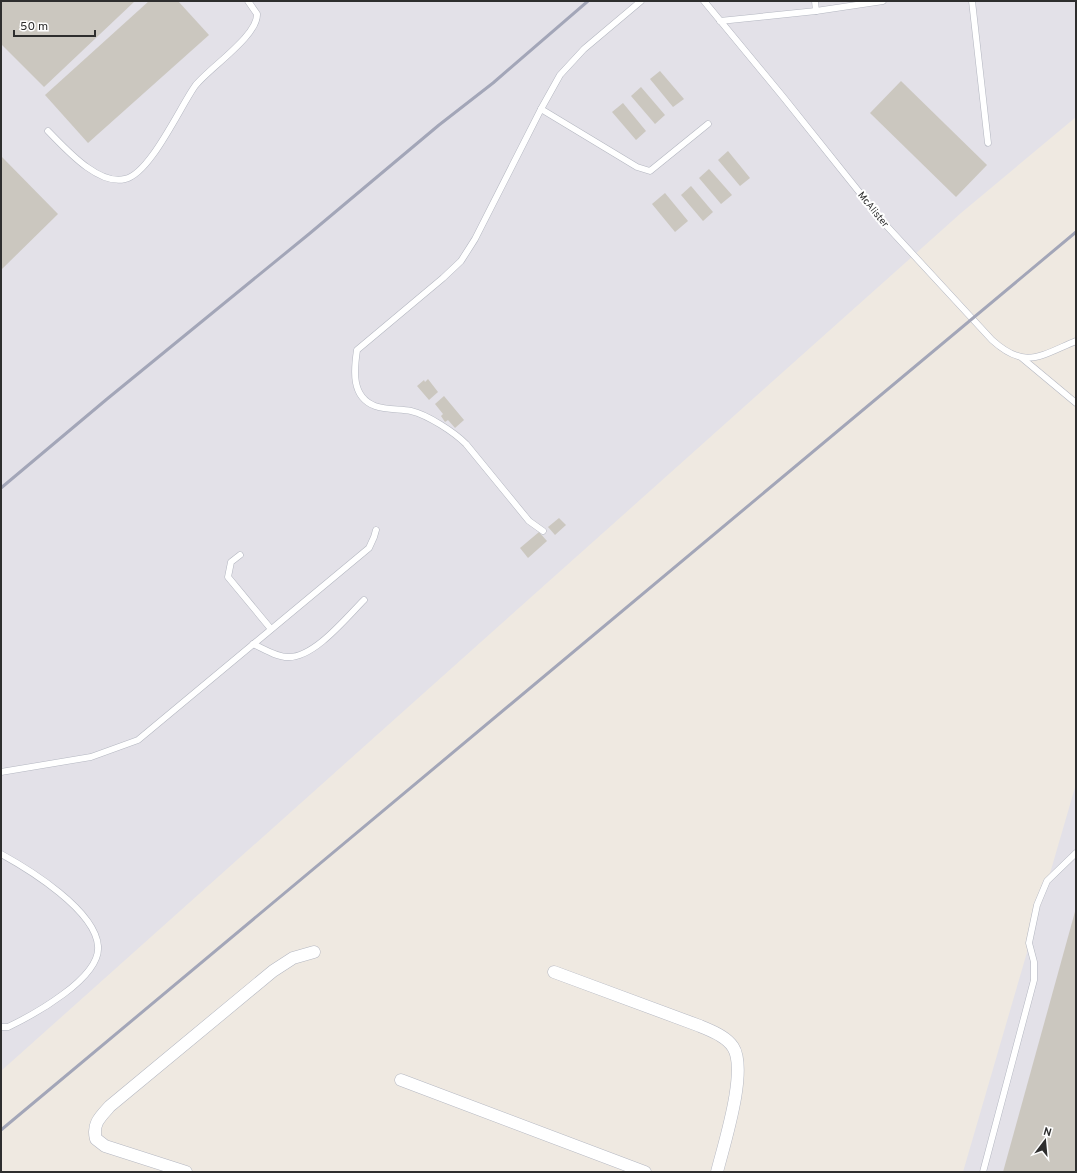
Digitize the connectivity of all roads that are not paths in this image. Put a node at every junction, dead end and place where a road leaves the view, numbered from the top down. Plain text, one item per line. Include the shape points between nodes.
1 (248, 1) edge
2 (641, 1) edge
3 (704, 1) edge
4 (815, 1) edge
5 (883, 1) edge
6 (972, 1) edge
7 (816, 11) junction
8 (720, 21) junction
9 (540, 109) junction
10 (708, 124) dead end
11 (48, 131) dead end
12 (988, 143) dead end
13 (1076, 341) edge
14 (1022, 358) junction
15 (1076, 403) edge
16 (376, 530) dead end
17 (543, 531) dead end
18 (240, 555) dead end
19 (364, 600) dead end
20 (271, 629) junction
21 (253, 644) junction
22 (1, 772) edge
23 (1076, 853) edge
24 (1, 854) edge
25 (314, 952) dead end
26 (554, 972) dead end
27 (1, 1027) edge
28 (401, 1080) dead end
29 (186, 1172) edge
30 (645, 1172) edge
31 (717, 1172) edge
32 (983, 1172) edge

1 - 11 lane via 257,14 254,27 196,85 170,130 136,174 124,180 88,169
2 - 9 lane via 566,67
3 - 8 lane, McAlister
4 - 7 lane
5 - 7 lane
6 - 12 lane
7 - 8 lane
8 - 14 lane, McAlister via 884,223 992,340 1007,353
9 - 10 lane via 637,167 650,171
9 - 17 lane via 468,252 443,278 357,350 355,375 356,388 368,402 375,406 424,415 461,439 529,521
13 - 14 lane via 1044,354
14 - 15 lane, McAlister
16 - 20 lane via 368,548
18 - 20 lane via 231,562 228,577
19 - 21 lane via 315,648 304,654 295,657 282,656
20 - 21 lane
21 - 22 lane via 138,740 91,757
23 - 32 lane via 1047,881 1037,905 1029,943 1034,962 1034,980
24 - 27 lane via 48,883 76,909 95,934 98,948 95,961 89,970 52,1004 8,1027
25 - 29 street via 293,958 273,971 110,1106 97,1121 94,1130 96,1139 105,1146
26 - 31 street via 705,1029 727,1040 733,1047 738,1060 737,1086
28 - 30 street

